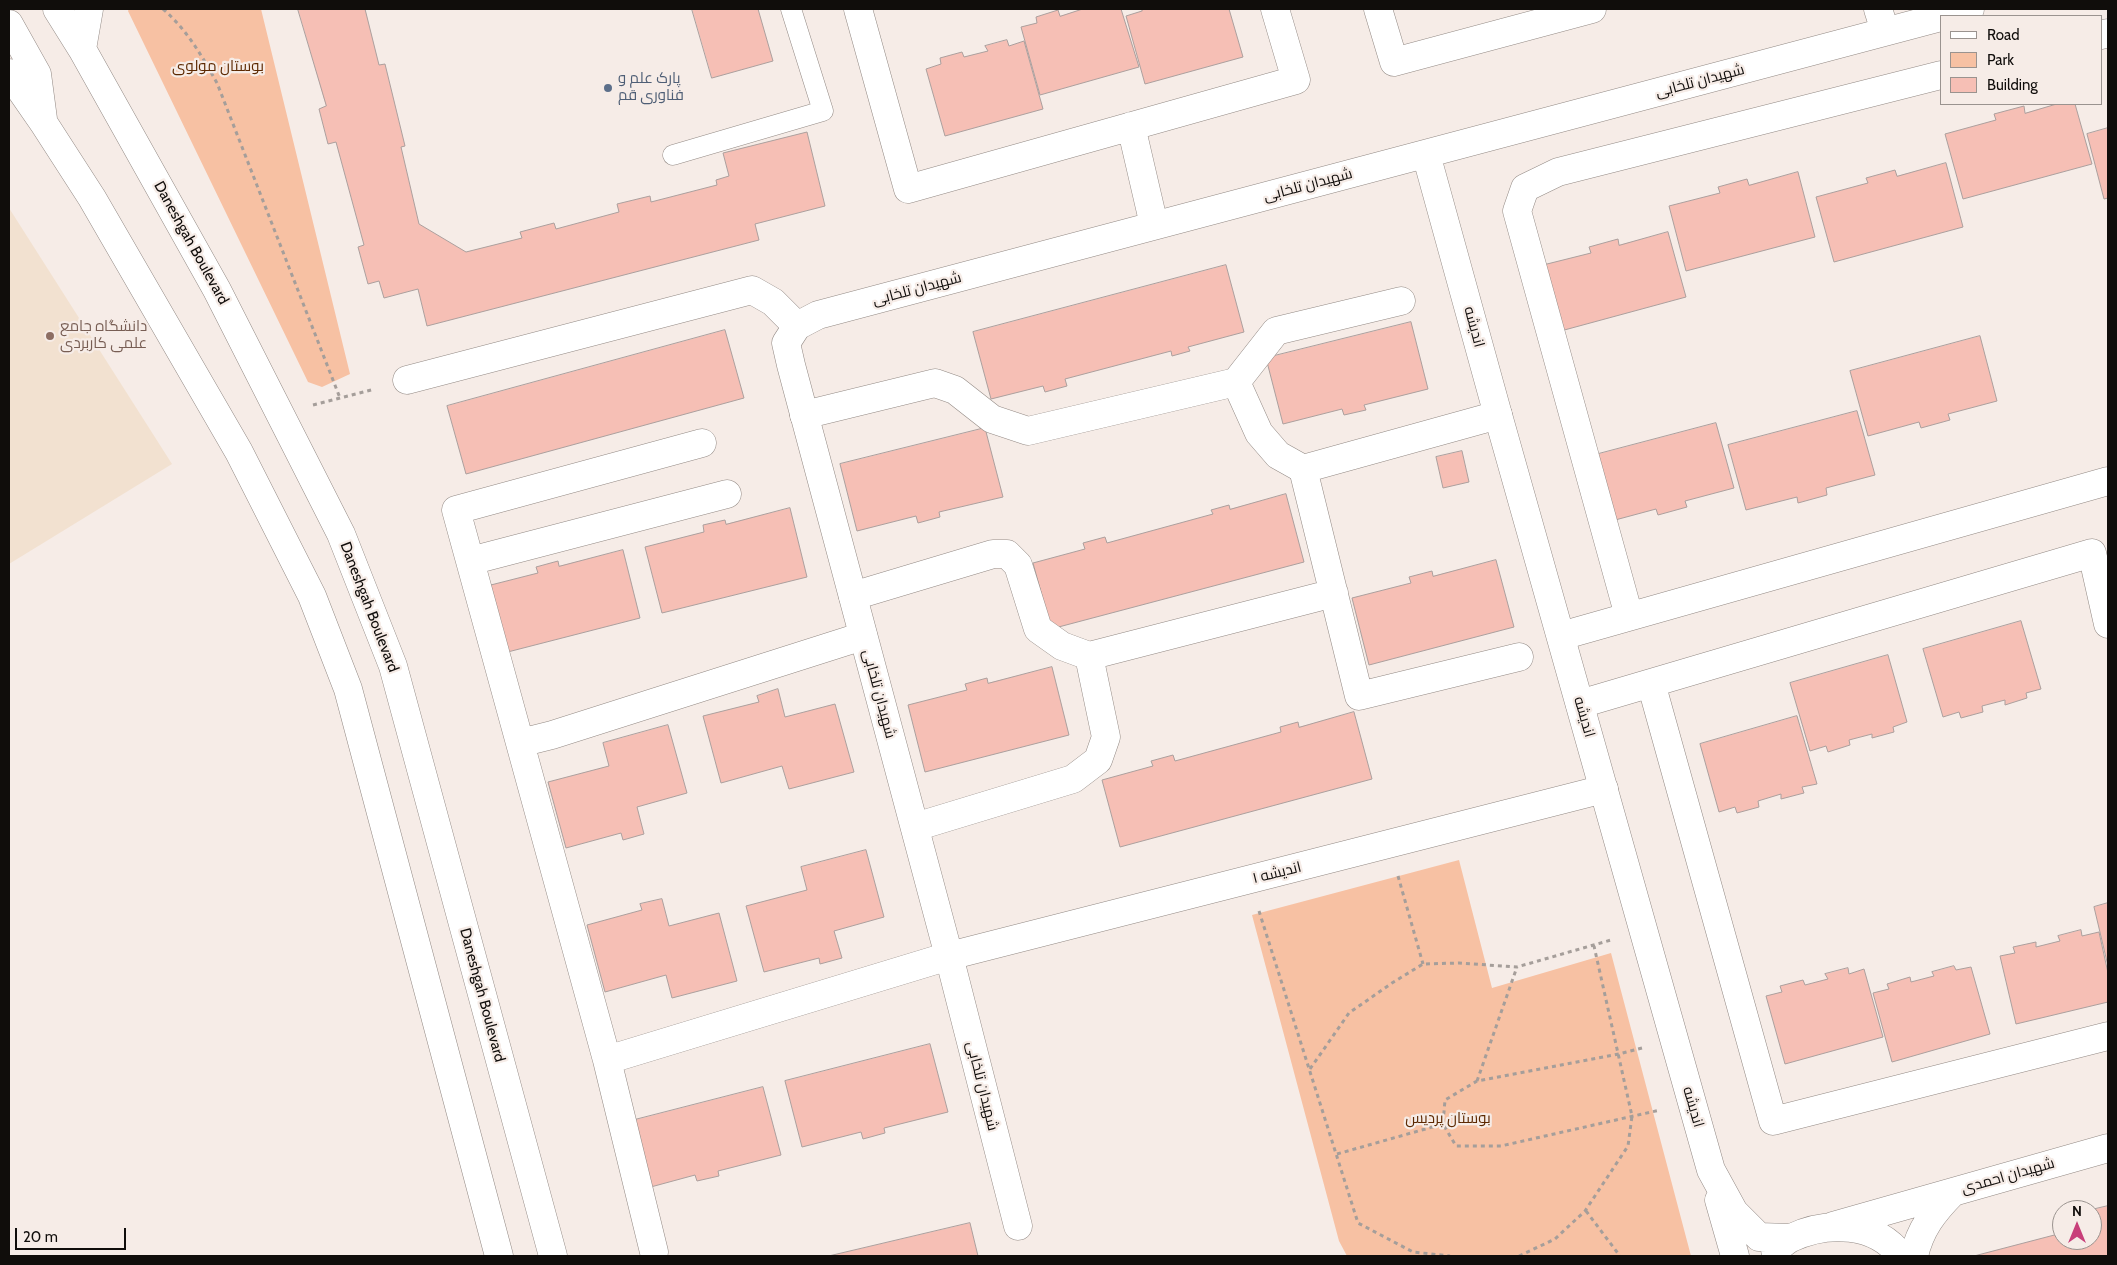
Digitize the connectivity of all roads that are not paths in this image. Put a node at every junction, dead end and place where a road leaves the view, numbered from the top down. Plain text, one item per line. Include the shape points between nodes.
1 (57, 9) edge
2 (89, 9) edge
3 (791, 9) edge
4 (858, 9) edge
5 (1275, 9) edge
6 (1378, 9) edge
7 (1592, 9) edge
8 (1970, 9) edge
9 (1945, 15) edge
10 (1940, 16) edge
11 (1881, 20) edge
12 (9, 24) edge
13 (82, 49) junction
14 (9, 73) edge
15 (1940, 75) edge
16 (44, 122) junction
17 (1131, 126) junction
18 (1426, 154) junction
19 (673, 155) dead end
20 (1154, 226) junction
21 (1401, 300) dead end
22 (797, 326) junction
23 (407, 380) road end
24 (1236, 382) junction
25 (804, 415) junction
26 (1498, 415) junction
27 (702, 443) dead end
28 (1303, 469) junction
29 (2108, 481) edge
30 (728, 494) dead end
31 (470, 561) junction
32 (1334, 593) junction
33 (853, 596) junction
34 (1629, 616) junction
35 (2108, 624) edge
36 (864, 636) junction
37 (1561, 636) junction
38 (1089, 656) junction
39 (1519, 657) dead end
40 (1651, 683) junction
41 (1580, 704) junction
42 (520, 743) junction
43 (1604, 789) junction
44 (915, 827) junction
45 (949, 956) junction
46 (2108, 1036) edge
47 (607, 1060) junction
48 (2108, 1148) edge
49 (1711, 1170) junction
50 (1953, 1192) junction
51 (1018, 1226) dead end
52 (1833, 1226) junction
53 (1790, 1238) junction
54 (654, 1252) dead end
55 (499, 1256) edge
56 (553, 1256) edge
57 (1735, 1256) edge
58 (1770, 1256) edge
59 (1901, 1256) edge
60 (1914, 1256) edge

1 - 13 street, Daneshgah Boulevard
2 - 13 street
3 - 19 lane via 823,111
4 - 17 street via 908,189
5 - 17 street via 1296,80
6 - 7 street via 1394,62
8 - 9 street, شهیدان تلخابی
10 - 11 street, شهیدان تلخابی
11 - 18 street, شهیدان تلخابی
12 - 16 street via 37,74
13 - 56 street, Daneshgah Boulevard via 217,290 341,534 393,666
14 - 16 street
15 - 34 street via 1558,172 1525,188 1517,211
16 - 55 street via 92,198 239,452 312,596 348,689
17 - 20 street
18 - 20 street, شهیدان تلخابی
18 - 26 street, انديشه
20 - 22 street, شهیدان تلخابی via 818,315
21 - 24 street via 1276,331
22 - 23 street via 773,302 752,290
22 - 25 street, شهیدان تلخابی via 786,343
24 - 25 street via 1028,431 992,419 955,390 935,383
24 - 28 street via 1259,433 1278,455
25 - 33 street, شهیدان تلخابی
26 - 28 street
26 - 37 street, انديشه
27 - 31 street via 456,510
28 - 32 street
29 - 34 street
30 - 31 street
31 - 42 street
32 - 38 street
32 - 39 street via 1359,696
33 - 36 street, شهیدان تلخابی
33 - 38 street via 993,554 1007,554 1018,565 1038,629 1062,646
34 - 37 street
35 - 40 street via 2092,553
36 - 42 street
36 - 44 street, شهیدان تلخابی
37 - 41 street, انديشه
38 - 44 street via 1106,737 1098,760 1073,779
40 - 41 street
40 - 46 street via 1773,1121
41 - 43 street, انديشه
42 - 47 street
43 - 45 street, اندیشه ۱
43 - 49 street, انديشه
44 - 45 street, شهیدان تلخابی
45 - 47 street, اندیشه ۱
45 - 51 street, شهیدان تلخابی
47 - 54 street
48 - 50 street, شهیدان احمدی
49 - 53 street, انديشه via 1734,1212 1746,1226 1759,1237
49 - 57 street
50 - 52 street
50 - 60 street, شهیدان احمدی via 1932,1214 1918,1240
52 - 53 street
52 - 59 street via 1856,1228 1878,1237
53 - 58 street

